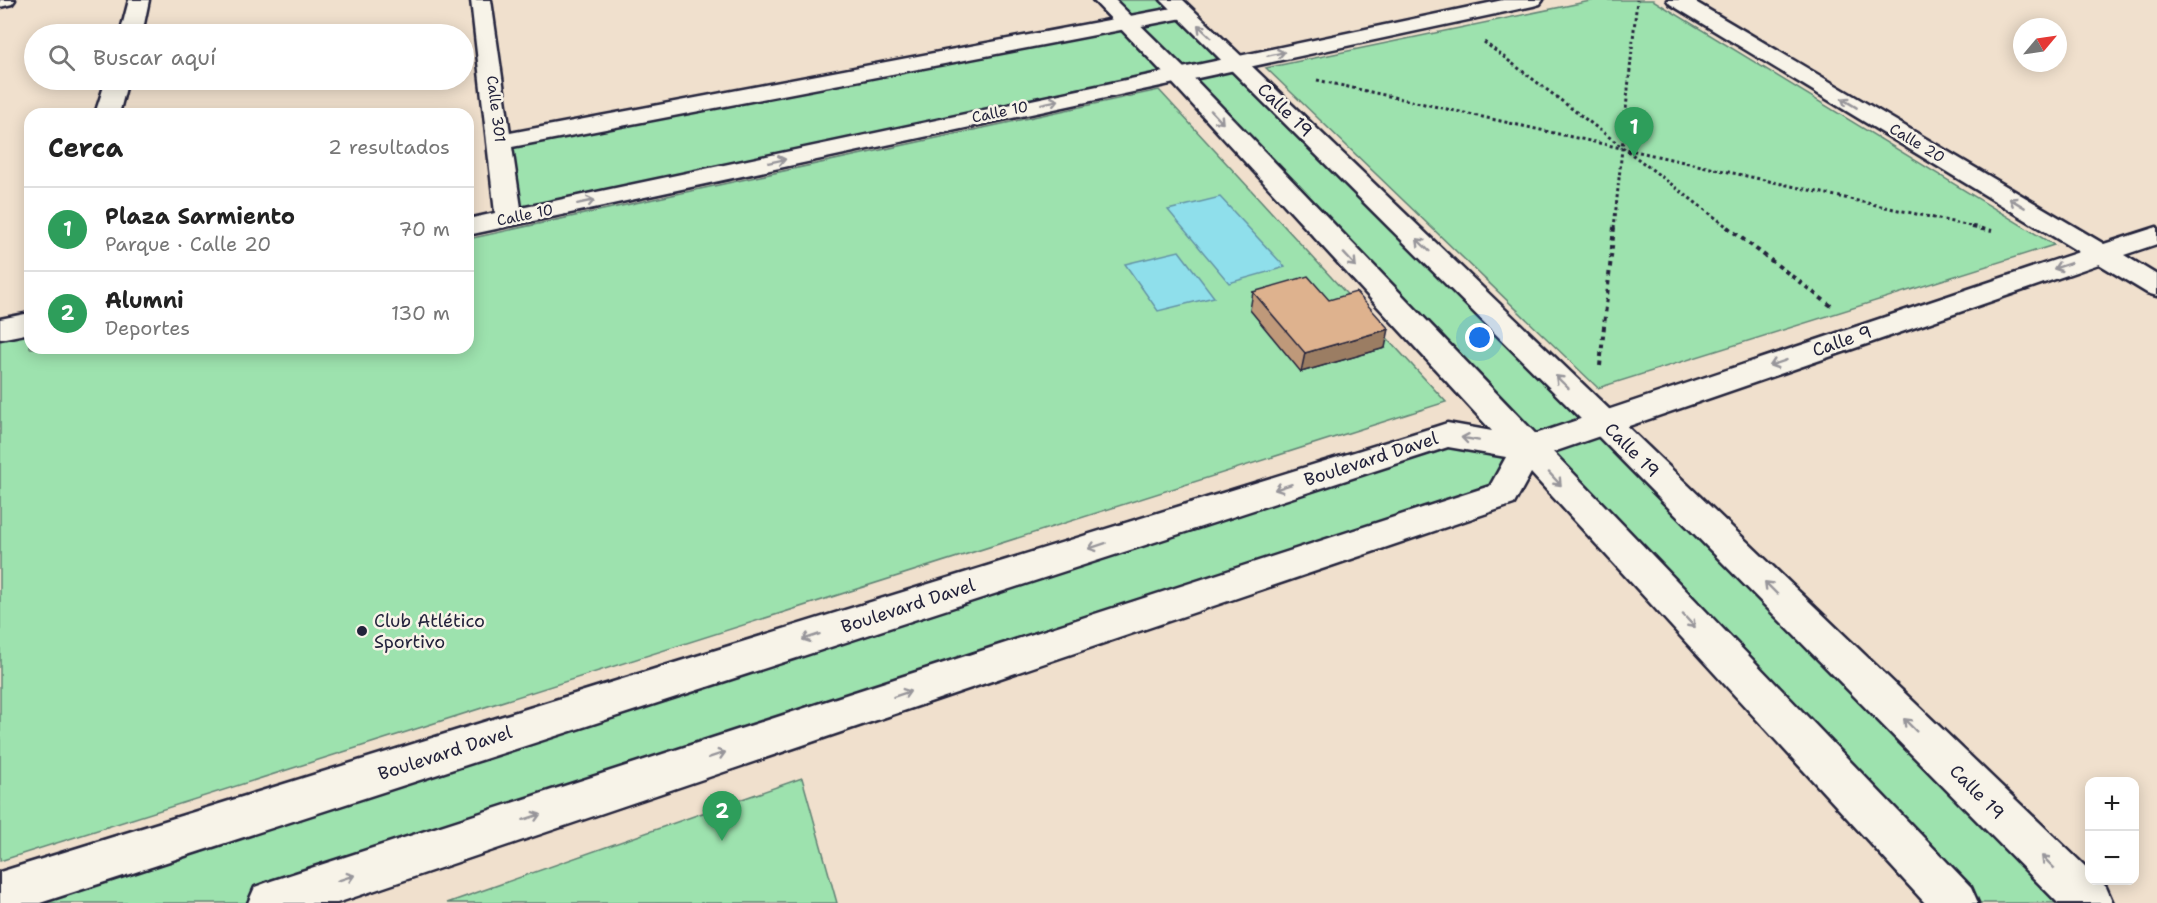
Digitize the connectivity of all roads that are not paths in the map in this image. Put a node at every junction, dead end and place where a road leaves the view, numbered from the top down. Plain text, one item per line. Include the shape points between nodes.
1 (5, 0) edge
2 (139, 0) edge
3 (482, 0) edge
4 (1103, 0) edge
5 (1533, 0) edge
6 (1677, 0) edge
7 (0, 1) edge
8 (1177, 6) edge
9 (1125, 23) junction
10 (133, 24) edge
11 (1237, 63) junction
12 (1178, 74) junction
13 (114, 90) edge
14 (109, 108) edge
15 (500, 142) junction
16 (509, 218) junction
17 (474, 226) edge
18 (2157, 235) edge
19 (2100, 253) junction
20 (2157, 287) edge
21 (24, 324) edge
22 (0, 329) edge
23 (1604, 423) junction
24 (1527, 449) junction
25 (0, 894) edge
26 (271, 903) edge
27 (1955, 903) edge
28 (2090, 903) edge

1 - 7 street
2 - 10 street
3 - 15 street, Calle 301
4 - 9 street
11 -> 5 street, Calle 10
19 -> 6 street, Calle 20
8 - 9 street
11 -> 8 street, Calle 19
9 - 12 street
9 - 15 street
11 - 12 street, Calle 10
23 -> 11 street, Calle 19
16 -> 12 street, Calle 10
12 -> 24 street
13 - 14 street
15 - 16 street, Calle 301
16 - 17 street, Calle 10
18 - 19 street, Calle 9
19 - 20 street, Calle 20
19 -> 23 street, Calle 9
21 - 22 street
23 - 24 street, Calle 9
28 -> 23 street, Calle 19
24 -> 25 street, Boulevard Davel via 1447,435
26 -> 24 street via 1502,495
24 -> 27 street

